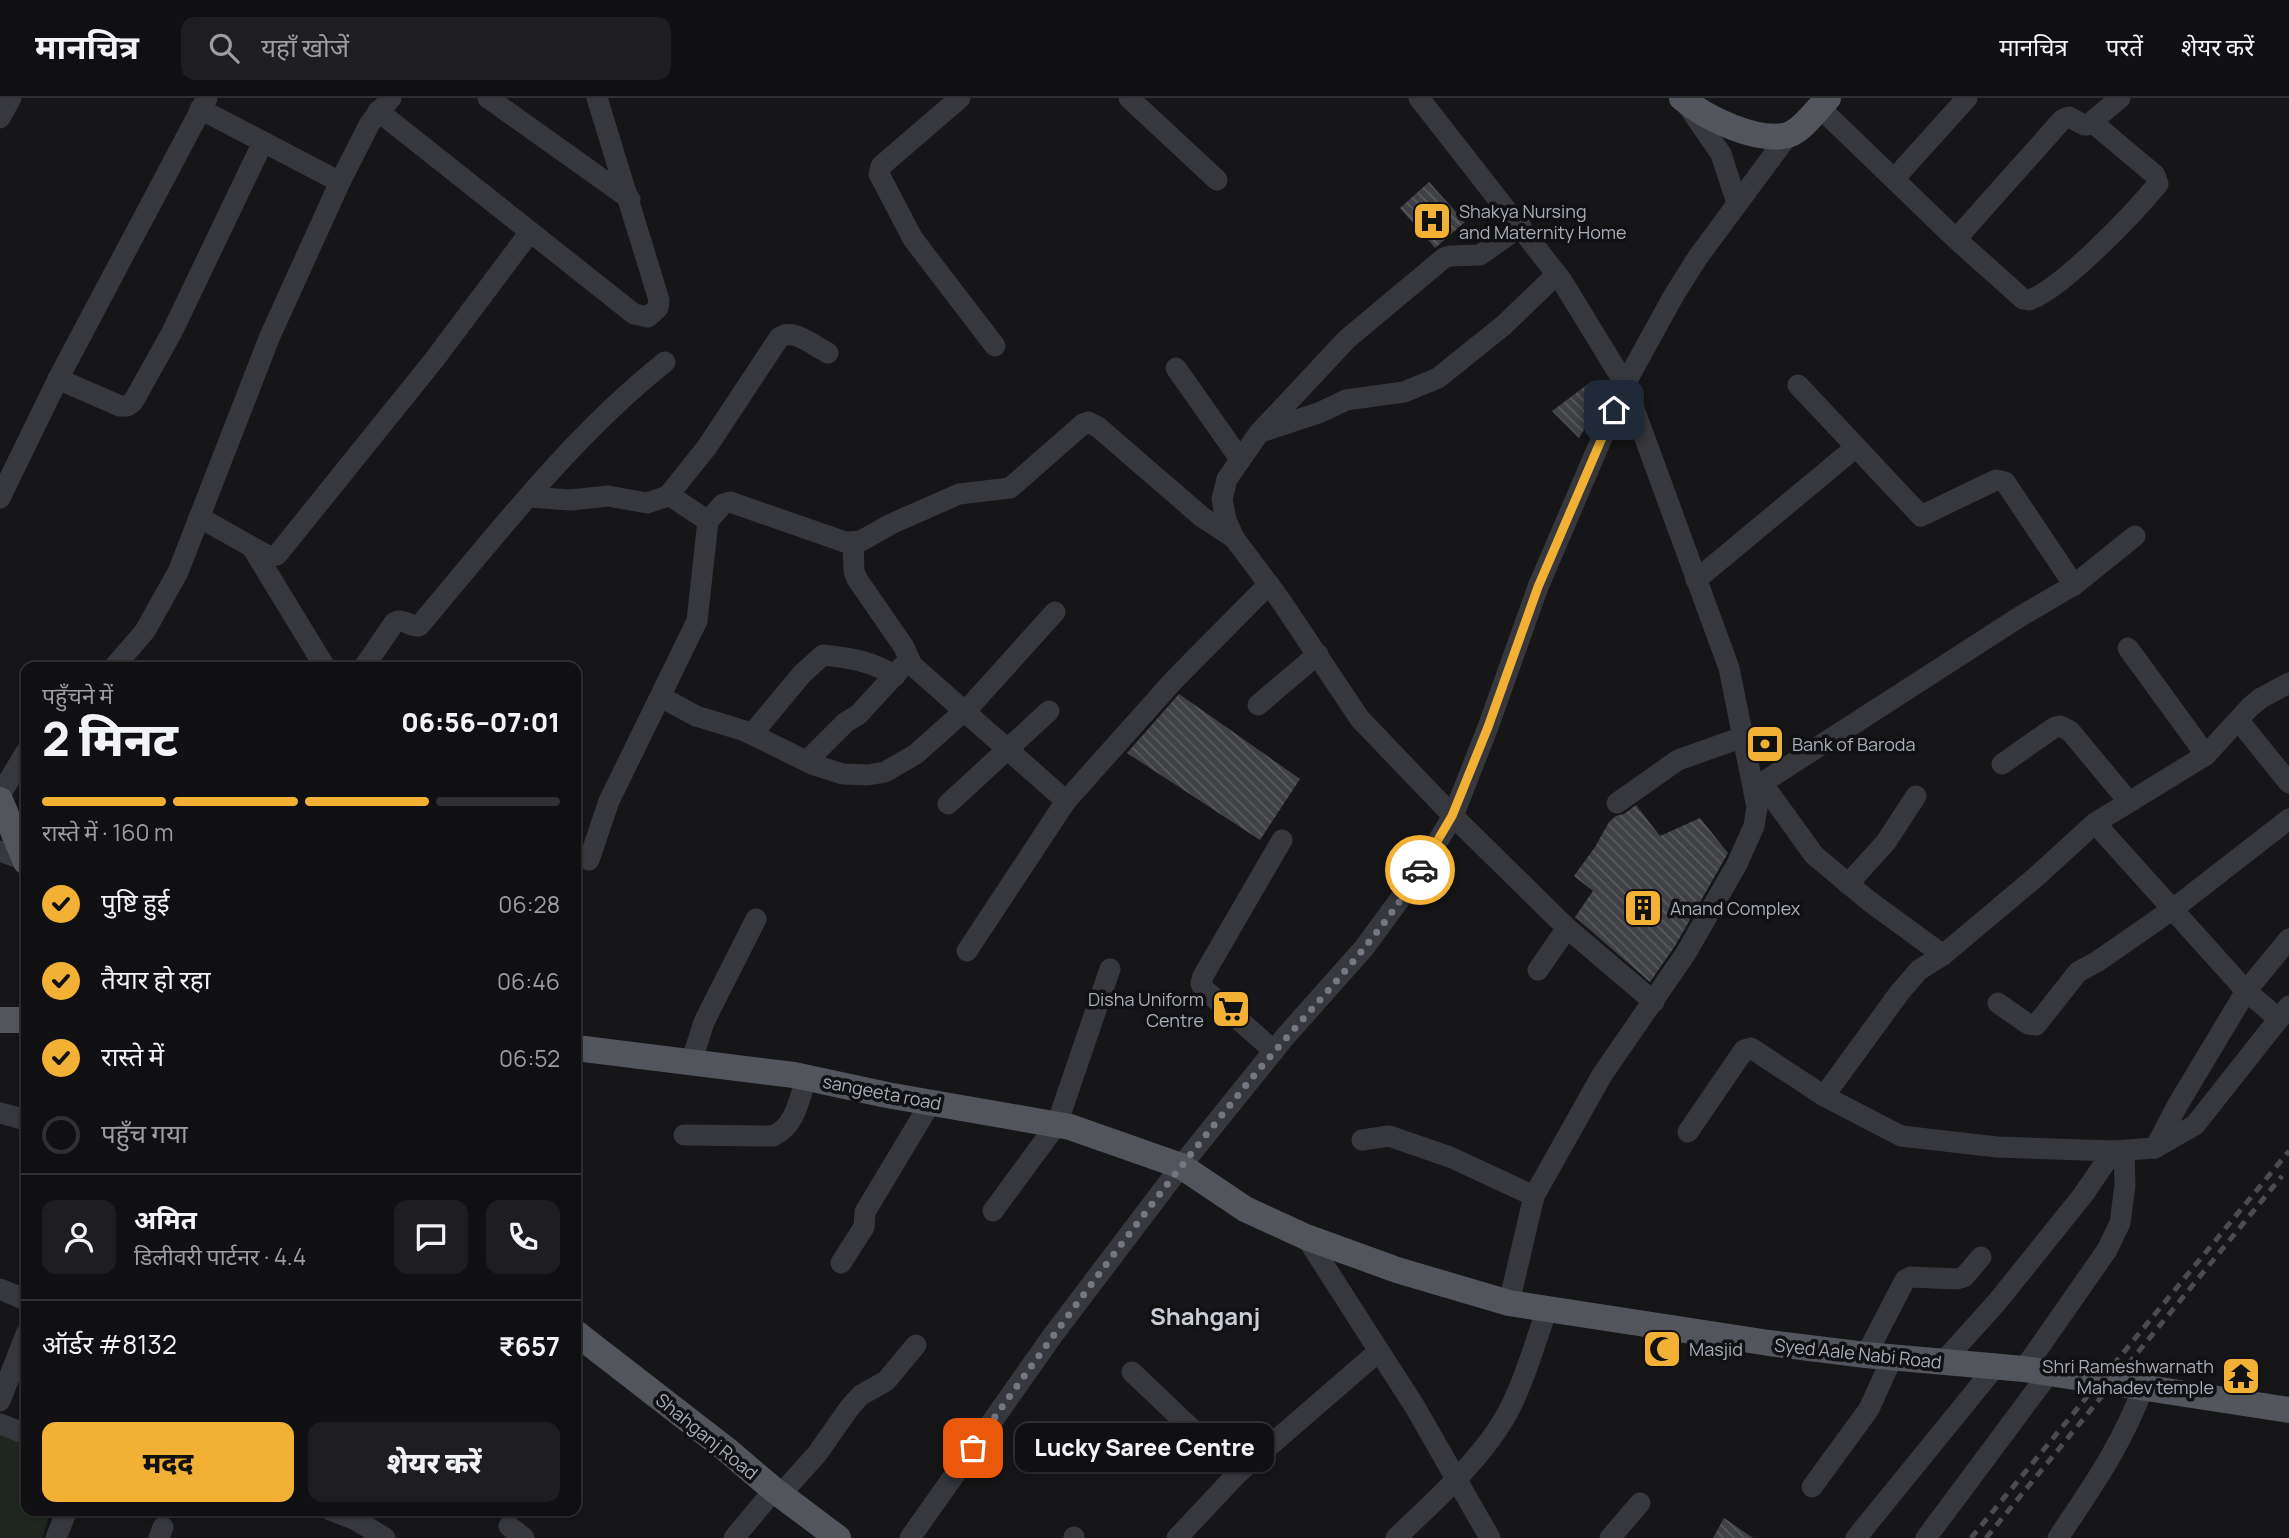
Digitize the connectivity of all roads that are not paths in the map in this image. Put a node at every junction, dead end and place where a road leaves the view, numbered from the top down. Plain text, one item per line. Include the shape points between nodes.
1 (11, 98) edge
2 (488, 98) edge
3 (597, 98) edge
4 (960, 98) edge
5 (1129, 98) edge
6 (1419, 98) edge
7 (1967, 98) edge
8 (2120, 98) edge
9 (1683, 99) edge
10 (1824, 102) edge
11 (203, 104) edge
12 (384, 105) edge
13 (0, 118) edge
14 (2092, 122) junction
15 (1789, 135) junction
16 (263, 142) junction
17 (1894, 179) junction
18 (1217, 180) dead end
19 (340, 182) junction
20 (630, 199) junction
21 (1737, 203) junction
22 (1521, 226) junction
23 (530, 232) junction
24 (1956, 239) junction
25 (1557, 274) junction
26 (995, 346) dead end
27 (828, 353) dead end
28 (665, 362) dead end
29 (1176, 368) dead end
30 (58, 379) junction
31 (1625, 384) junction
32 (1798, 385) dead end
33 (1259, 433) junction
34 (1856, 447) junction
35 (1240, 459) junction
36 (671, 495) junction
37 (528, 497) junction
38 (0, 498) edge
39 (199, 517) junction
40 (708, 521) junction
41 (2135, 536) dead end
42 (1234, 538) junction
43 (853, 542) junction
44 (251, 546) junction
45 (1696, 580) junction
46 (1269, 584) junction
47 (2074, 585) junction
48 (1055, 612) dead end
49 (2128, 649) dead end
50 (1318, 654) junction
51 (118, 662) edge
52 (322, 662) edge
53 (367, 662) edge
54 (901, 668) junction
55 (2289, 683) edge
56 (661, 698) junction
57 (1258, 705) dead end
58 (1049, 711) dead end
59 (962, 712) junction
60 (2239, 721) junction
61 (752, 734) junction
62 (1743, 737) junction
63 (1007, 750) junction
64 (2206, 755) junction
65 (21, 761) edge
66 (807, 761) junction
67 (2002, 764) dead end
68 (1757, 783) junction
69 (2289, 783) edge
70 (1916, 796) dead end
71 (0, 798) edge
72 (1066, 801) junction
73 (2129, 802) junction
74 (1616, 803) dead end
75 (948, 804) dead end
76 (1452, 816) junction
77 (2289, 819) edge
78 (2095, 823) junction
79 (1282, 840) dead end
80 (17, 858) edge
81 (589, 860) dead end
82 (1848, 884) junction
83 (2173, 909) junction
84 (756, 919) dead end
85 (1567, 928) junction
86 (2289, 939) edge
87 (967, 951) dead end
88 (1943, 955) junction
89 (1110, 969) dead end
90 (1538, 970) dead end
91 (2246, 991) junction
92 (1654, 1002) junction
93 (1998, 1003) dead end
94 (2284, 1013) edge
95 (0, 1020) edge
96 (21, 1020) edge
97 (581, 1049) edge
98 (1274, 1051) junction
99 (691, 1063) junction
100 (806, 1078) junction
101 (1824, 1096) junction
102 (931, 1102) junction
103 (0, 1113) edge
104 (21, 1119) edge
105 (1057, 1124) junction
106 (1689, 1132) dead end
107 (684, 1135) dead end
108 (1362, 1140) dead end
109 (2155, 1149) junction
110 (2118, 1151) junction
111 (1181, 1166) junction
112 (1534, 1196) junction
113 (993, 1211) dead end
114 (1306, 1237) junction
115 (1981, 1257) dead end
116 (841, 1263) dead end
117 (0, 1289) edge
118 (21, 1298) edge
119 (1509, 1303) junction
120 (1548, 1309) junction
121 (581, 1337) edge
122 (916, 1345) dead end
123 (21, 1347) edge
124 (1378, 1352) junction
125 (1866, 1355) junction
126 (1892, 1358) junction
127 (1943, 1362) junction
128 (1995, 1367) junction
129 (2036, 1371) junction
130 (1132, 1372) dead end
131 (2143, 1387) junction
132 (0, 1401) edge
133 (2285, 1404) edge
134 (0, 1424) edge
135 (21, 1432) edge
136 (1238, 1473) junction
137 (1457, 1480) junction
138 (1812, 1487) dead end
139 (777, 1492) junction
140 (1640, 1503) dead end
141 (65, 1516) edge
142 (343, 1516) edge
143 (56, 1538) edge
144 (385, 1538) edge
145 (734, 1538) edge
146 (838, 1538) edge
147 (910, 1538) edge
148 (1177, 1538) edge
149 (1396, 1538) edge
150 (1490, 1538) edge
151 (1610, 1538) edge
152 (1856, 1538) edge
153 (1926, 1538) edge
154 (2058, 1538) edge

1 - 13 street
2 - 20 street
3 - 20 street
4 - 26 street via 881,166 879,174 913,239
5 - 18 street
6 - 22 street
7 - 17 street
8 - 14 street
9 - 15 main road via 1743,131 1760,136
9 - 21 street via 1721,154
10 - 15 main road
10 - 17 street
11 - 16 street
11 - 30 street
12 - 19 street
12 - 23 street
14 - 24 street via 2084,125 2070,117 2062,120
14 - 24 street via 2155,176 2158,184 2060,282 2025,300
15 - 21 street
16 - 19 street
16 - 30 street via 172,332 133,402 120,406
17 - 24 street
19 - 39 street via 270,336
20 - 23 street via 659,300 658,308 648,317 634,314
21 - 31 street via 1674,295
22 - 25 street
22 - 33 street via 1480,255 1444,258 1347,340
23 - 44 street via 277,555 272,557
25 - 31 street
25 - 33 street via 1504,325 1438,378 1404,392 1346,400
27 - 36 street via 792,334 779,338
28 - 37 street via 626,393
29 - 35 street
30 - 38 street
31 - 45 street
31 - 76 street via 1538,587
32 - 34 street
33 - 35 street
34 - 45 street
34 - 47 street via 1921,516 1996,480 2005,482
35 - 42 street via 1227,479 1222,499
36 - 37 street via 647,503 608,496 571,500
36 - 40 street
37 - 53 street via 419,626 394,622
39 - 44 street
39 - 51 street via 178,572 145,631
40 - 43 street via 730,502
40 - 56 street via 697,621
41 - 47 street
42 - 43 street via 1088,422 1010,488 959,494
42 - 46 street
43 - 54 street via 857,579 904,647
44 - 52 street
45 - 62 street via 1729,668
46 - 50 street
46 - 72 street via 1174,680
47 - 68 street
48 - 59 street
49 - 64 street
50 - 57 street
50 - 76 street via 1360,719
54 - 59 street
54 - 61 street via 823,655
54 - 66 street
55 - 60 street via 2261,698
56 - 61 street via 696,716
56 - 81 street via 609,801
58 - 63 street
59 - 63 street
59 - 66 street via 916,754 885,772 843,774
60 - 64 street
60 - 69 street
61 - 66 street
62 - 68 street
62 - 74 street via 1678,760
63 - 72 street
63 - 75 street
64 - 73 street
65 - 71 street
67 - 73 street via 2060,726 2070,731
68 - 82 street via 1814,855
68 - 92 street via 1754,826 1737,864
70 - 82 street via 1886,842
71 - 80 main road
72 - 87 street
73 - 78 street
76 - 85 street
76 - 98 street via 1414,880 1364,948
77 - 83 street
78 - 83 street
78 - 88 street
79 - 98 street via 1201,983
82 - 88 street
83 - 91 street
83 - 93 street via 2078,972 2036,1024 2028,1024
84 - 99 street via 704,1022
85 - 90 street
85 - 92 street
86 - 91 street
88 - 101 street via 1919,970 1900,992
89 - 105 street
91 - 94 street
91 - 109 street
92 - 112 street via 1602,1075
94 - 109 street via 2195,1125
95 - 96 main road
97 - 99 main road, sangeeta road
98 - 111 street
99 - 100 main road, sangeeta road
100 - 102 main road, sangeeta road
100 - 107 street via 790,1124 774,1136
101 - 106 street via 1746,1049
101 - 110 street via 1908,1138
102 - 105 main road, sangeeta road
102 - 116 street via 865,1212 864,1227
103 - 104 street
105 - 111 main road, sangeeta road
105 - 113 street
108 - 112 street via 1389,1136 1450,1157
109 - 110 street
110 - 127 street
110 - 129 street via 2125,1185 2120,1223
111 - 114 main road, Syed Aale Nabi Road via 1245,1209
111 - 147 street via 1053,1335
112 - 119 street
114 - 119 main road, Syed Aale Nabi Road
114 - 124 street
115 - 125 street via 1964,1277 1905,1280
117 - 118 street
119 - 120 main road, Syed Aale Nabi Road
120 - 125 main road, Syed Aale Nabi Road
120 - 137 street via 1503,1421
121 - 139 main road, Shahganj Road
122 - 139 street via 886,1381 861,1395 817,1454
123 - 132 street
124 - 136 street
124 - 137 street
125 - 126 main road, Syed Aale Nabi Road
126 - 127 main road, Syed Aale Nabi Road
126 - 138 street via 1870,1409
127 - 128 main road, Syed Aale Nabi Road
128 - 129 main road, Syed Aale Nabi Road
128 - 152 street
129 - 131 main road, Syed Aale Nabi Road
129 - 153 street
130 - 136 street
131 - 133 main road, Syed Aale Nabi Road
131 - 154 street via 2104,1469
134 - 135 street
136 - 148 street
137 - 149 street
137 - 150 street
139 - 145 street
139 - 146 main road, Shahganj Road
140 - 151 street
141 - 143 street
142 - 144 street

